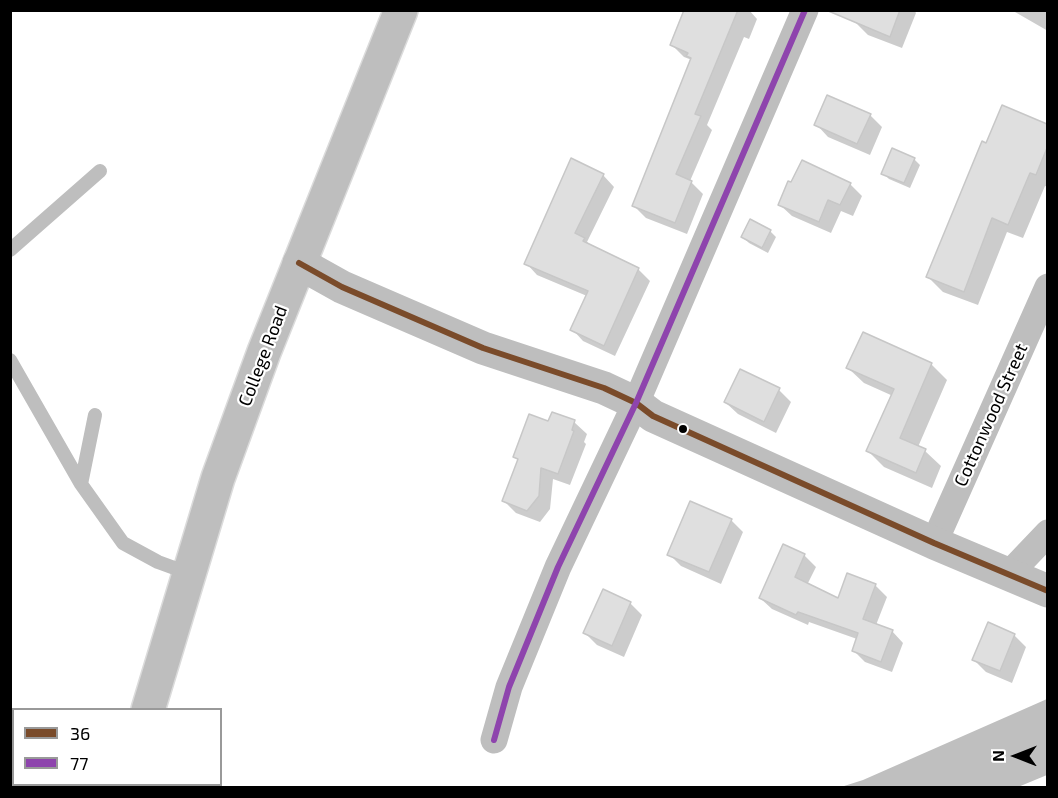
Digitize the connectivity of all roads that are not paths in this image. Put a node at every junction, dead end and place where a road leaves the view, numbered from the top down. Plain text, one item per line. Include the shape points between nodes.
1 (401, 10) edge
2 (805, 10) edge
3 (100, 171) dead end
4 (10, 250) edge
5 (299, 263) junction
6 (1047, 286) edge
7 (10, 360) edge
8 (636, 403) junction
9 (95, 415) dead end
10 (81, 484) junction
11 (1047, 533) edge
12 (934, 543) junction
13 (188, 573) junction
14 (1008, 575) junction
15 (1047, 591) edge
16 (149, 708) edge
17 (494, 740) dead end

1 - 5 street, College Road
2 - 8 street
3 - 4 lane
5 - 8 street via 342,287 483,348 604,388
5 - 13 street, College Road via 218,478
6 - 12 street, Cottonwood Street
7 - 10 lane
8 - 12 street via 653,416
8 - 17 street via 558,567 509,687
9 - 10 lane
10 - 13 lane via 123,543
11 - 14 street
12 - 14 street
13 - 16 street, College Road
14 - 15 street

